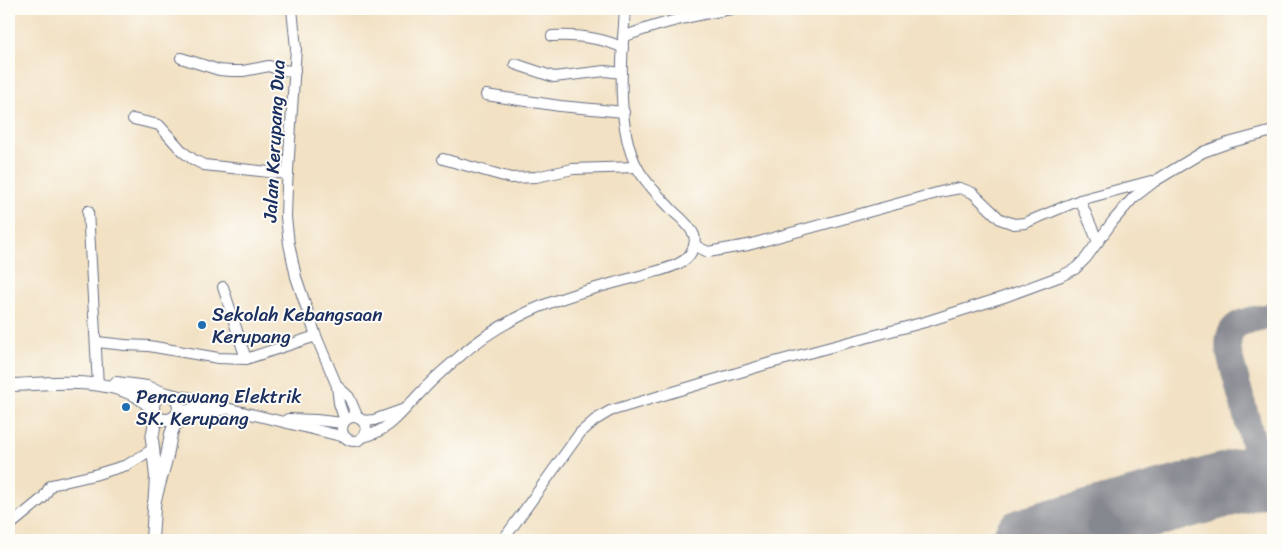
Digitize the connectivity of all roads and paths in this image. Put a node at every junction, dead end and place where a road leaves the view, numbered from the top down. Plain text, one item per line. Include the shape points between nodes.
1 (292, 9) edge
2 (625, 9) edge
3 (732, 9) edge
4 (552, 36) dead end
5 (623, 43) junction
6 (181, 58) dead end
7 (515, 64) dead end
8 (295, 71) junction
9 (622, 73) junction
10 (486, 95) dead end
11 (624, 112) junction
12 (133, 118) dead end
13 (1273, 131) edge
14 (443, 159) dead end
15 (637, 168) junction
16 (288, 174) junction
17 (1157, 180) junction
18 (1080, 200) junction
19 (88, 211) dead end
20 (1098, 242) junction
21 (694, 245) junction
22 (223, 287) dead end
23 (316, 336) junction
24 (96, 342) junction
25 (246, 360) junction
26 (9, 385) edge
27 (101, 385) junction
28 (337, 386) junction
29 (168, 394) junction
30 (140, 398) junction
31 (230, 408) junction
32 (408, 408) junction
33 (155, 413) junction
34 (174, 416) junction
35 (277, 420) junction
36 (360, 420) junction
37 (344, 422) junction
38 (345, 437) junction
39 (362, 437) junction
40 (152, 444) junction
41 (156, 477) junction
42 (154, 507) junction
43 (9, 526) edge
44 (152, 540) edge
45 (503, 540) edge

1 - 8 street, Jalan Kerupang Dua
2 - 5 street
3 - 5 street via 654,25
4 - 5 street
5 - 9 street
6 - 8 street via 219,70 243,71 269,66
7 - 9 street via 554,77
8 - 16 street, Jalan Kerupang Dua
9 - 11 street
10 - 11 street
11 - 15 street via 627,139
12 - 16 street via 159,125 183,152 204,164
13 - 17 street via 1203,152
14 - 15 street via 511,178 573,169
15 - 21 street via 685,223 694,236
16 - 23 street, Jalan Kerupang Dua via 286,217 289,244 296,278
17 - 18 street
17 - 20 street via 1133,198
18 - 20 street
18 - 21 street via 1025,223 1014,224 1000,219 973,193 960,188 740,247 708,252
19 - 24 street
20 - 45 street via 1075,269 1004,297 610,411 580,433
21 - 32 street via 682,261 666,268 563,298 496,328 458,357
22 - 25 street
23 - 25 street
23 - 28 street, Jalan Kerupang Dua
24 - 25 street
24 - 27 street
26 - 27 main road
27 - 29 main road via 128,383
27 - 30 main road
28 - 36 street, Jalan Kerupang Dua via 349,397
28 - 37 street, Jalan Kerupang Dua
29 - 31 street via 208,400
29 - 33 main road via 154,401
29 - 34 main road via 178,402
30 - 33 main road
30 - 40 main road via 147,412
31 - 34 street via 196,408
31 - 35 street
31 - 42 main road via 191,415 174,426
32 - 36 street via 384,417
32 - 39 street via 390,425
33 - 34 main road via 162,419
33 - 40 main road
34 - 41 main road
35 - 37 street via 294,418
35 - 38 street
36 - 37 street via 350,418
36 - 39 street via 365,430
37 - 38 street via 342,430
38 - 39 street via 355,440
40 - 41 main road
40 - 43 street via 127,465 52,485 43,498
41 - 42 main road
42 - 44 main road

